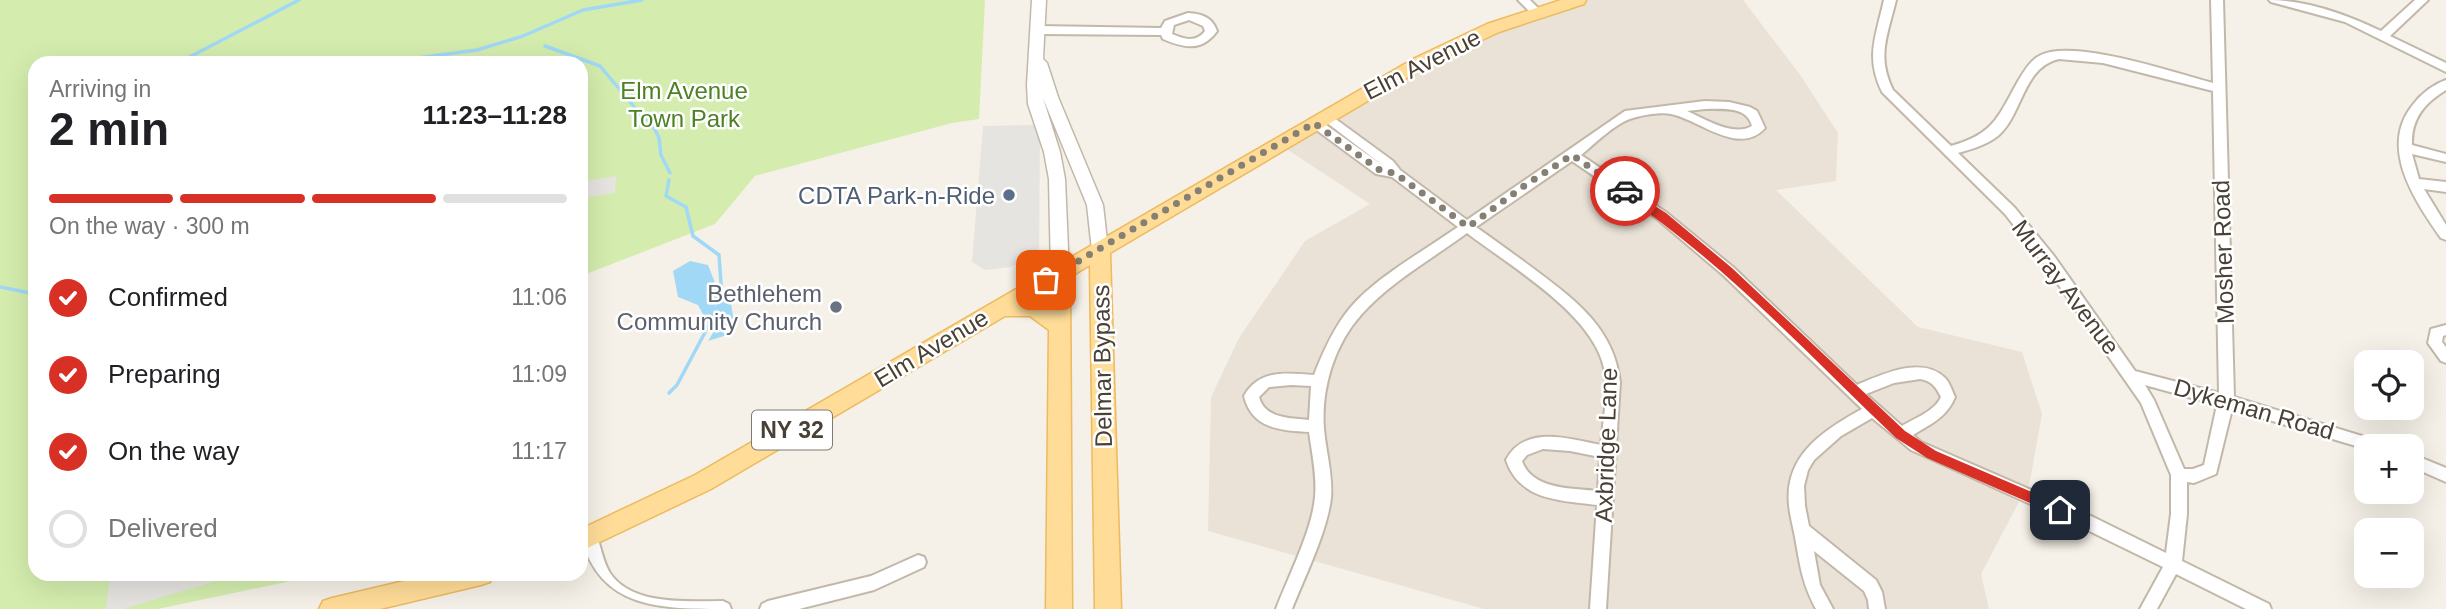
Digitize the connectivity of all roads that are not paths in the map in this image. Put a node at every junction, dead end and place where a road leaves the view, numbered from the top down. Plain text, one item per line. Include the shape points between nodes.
1 (1039, 0) edge
2 (1578, 0) edge
3 (1890, 0) edge
4 (2215, 0) edge
5 (2275, 0) edge
6 (2422, 0) edge
7 (1530, 6) edge
8 (1039, 30) junction
9 (1166, 32) dead end
10 (2383, 36) junction
11 (1038, 49) junction
12 (2446, 68) edge
13 (2446, 84) edge
14 (2218, 88) junction
15 (1671, 109) junction
16 (1320, 120) junction
17 (1065, 131) junction
18 (1045, 133) junction
19 (2403, 147) junction
20 (1950, 151) junction
21 (1572, 155) junction
22 (2446, 158) edge
23 (2415, 183) junction
24 (2446, 187) edge
25 (1468, 227) junction
26 (2446, 235) edge
27 (1100, 250) junction
28 (1060, 272) junction
29 (997, 309) junction
30 (1059, 327) junction
31 (2446, 330) edge
32 (2446, 357) edge
33 (2132, 376) junction
34 (1319, 382) junction
35 (1855, 392) junction
36 (2225, 400) junction
37 (1873, 410) junction
38 (1316, 427) junction
39 (1901, 435) junction
40 (2354, 440) edge
41 (1607, 452) junction
42 (2424, 465) edge
43 (2179, 475) junction
44 (2446, 475) edge
45 (1604, 499) junction
46 (1802, 530) junction
47 (588, 538) edge
48 (588, 545) edge
49 (918, 562) dead end
50 (2173, 565) junction
51 (451, 581) edge
52 (332, 609) edge
53 (723, 609) edge
54 (768, 609) edge
55 (1059, 609) edge
56 (1108, 609) edge
57 (1284, 609) edge
58 (1598, 609) edge
59 (1825, 609) edge
60 (1877, 609) edge
61 (2148, 609) edge
62 (2263, 609) edge

1 - 8 street, Delmar Bypass
2 - 7 main road, Elm Avenue
3 - 20 street, Murray Avenue via 1878,49 1879,76 1897,102
4 - 14 street, Mosher Road
5 - 10 street via 2349,20
6 - 10 street
7 - 16 main road, Elm Avenue
8 - 9 street
8 - 11 street, Delmar Bypass
10 - 12 street
11 - 17 street, Delmar Bypass via 1043,77
11 - 18 street, Delmar Bypass via 1034,85
13 - 19 street via 2413,113 2404,131
14 - 20 street via 2100,59 2056,54 2032,69 1997,129
14 - 36 street, Mosher Road
15 - 15 street via 1734,135 1750,134 1760,123 1752,113 1734,106
15 - 21 street via 1629,114
16 - 25 street, Axbridge Lane via 1358,147 1381,171 1395,173
16 - 27 main road, Elm Avenue
17 - 18 street
17 - 27 street, Delmar Bypass via 1095,205
18 - 28 street, Delmar Bypass via 1057,179
19 - 22 street
19 - 23 street
20 - 33 street, Murray Avenue via 2010,211
21 - 25 street
21 - 35 street via 1662,216 1709,255
23 - 24 street
23 - 26 street via 2421,201
25 - 34 street via 1364,302 1342,331
25 - 41 street, Axbridge Lane via 1582,313 1603,343 1613,382
27 - 28 main road, Elm Avenue / NY 32
27 - 56 main road, Delmar Bypass
28 - 29 main road, Elm Avenue / NY 32
28 - 30 main road, Delmar Bypass
29 - 30 main road, NY 32 via 1030,307 1045,313
29 - 47 main road, Elm Avenue / NY 32 via 703,482
30 - 55 main road, Delmar Bypass
31 - 32 street via 2436,333 2435,342
33 - 36 street, Dykeman Road
33 - 43 street, Murray Avenue
34 - 38 street
34 - 38 street via 1269,380 1251,396 1258,413 1273,421
35 - 37 street
35 - 39 street via 1904,373 1925,374 1940,383 1948,397 1944,407
36 - 40 street, Dykeman Road
36 - 43 street, Mosher Road via 2211,469 2194,476
37 - 39 street
37 - 46 street via 1819,443 1807,457 1794,489
38 - 57 street via 1323,499
39 - 50 street via 1932,454
41 - 45 street, Axbridge Lane
41 - 45 street via 1530,444 1514,460 1519,475 1529,483
42 - 44 street
43 - 50 street, Murray Avenue
45 - 58 street, Axbridge Lane
46 - 59 street via 1812,586
46 - 60 street via 1867,581 1876,594
48 - 53 street via 610,586 620,593 644,601
49 - 54 street via 874,583
50 - 61 street, Murray Avenue
50 - 62 street
51 - 52 main road

